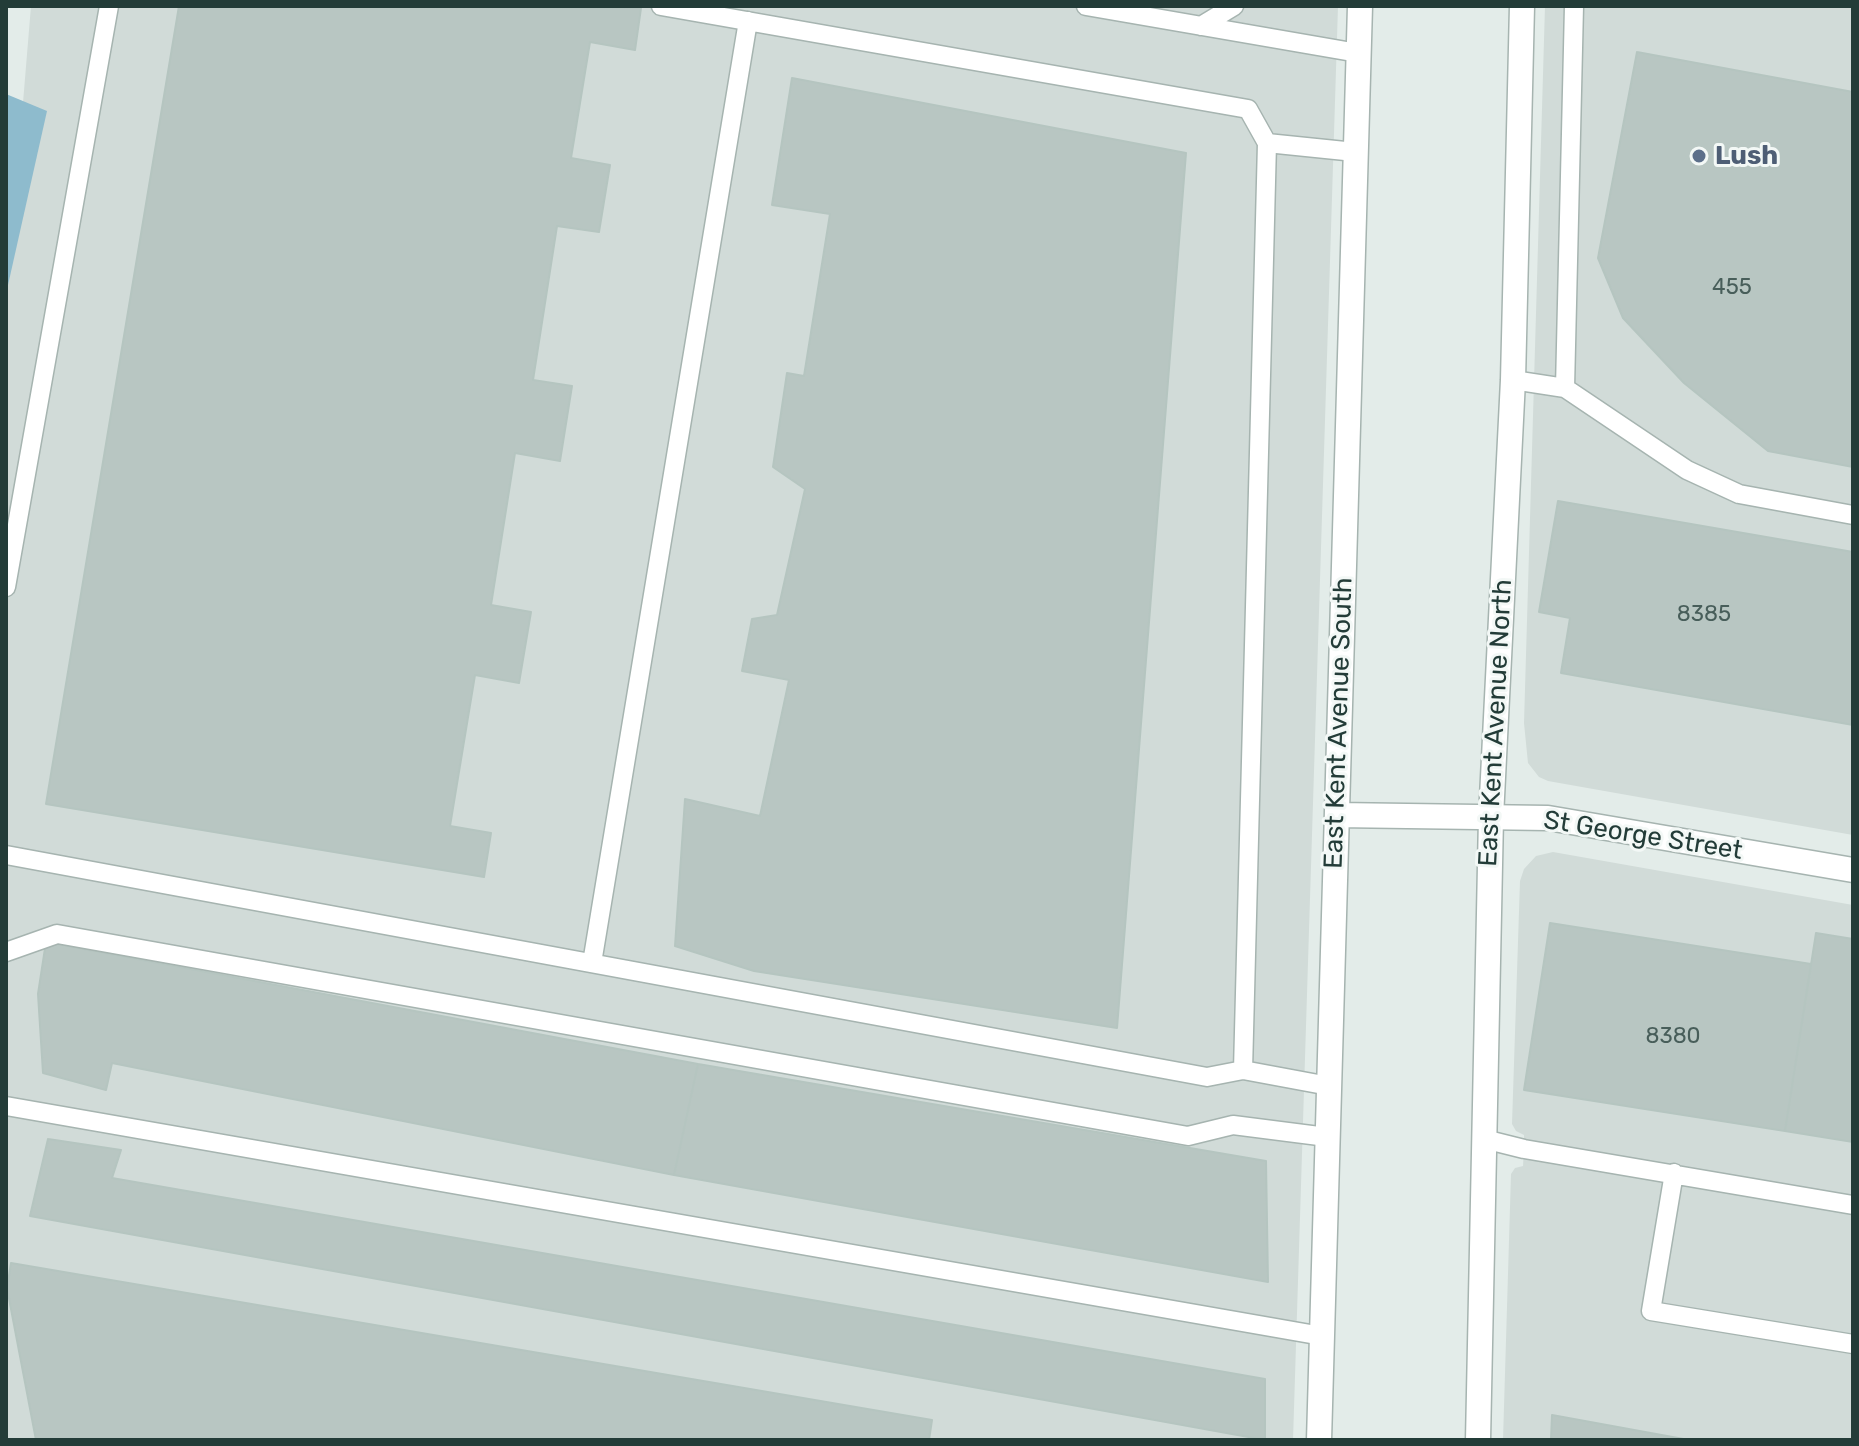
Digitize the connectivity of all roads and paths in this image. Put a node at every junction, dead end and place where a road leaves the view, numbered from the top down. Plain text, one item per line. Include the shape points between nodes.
1 (109, 6) edge
2 (661, 6) edge
3 (1086, 6) edge
4 (1234, 6) edge
5 (1360, 6) edge
6 (1522, 6) edge
7 (1574, 6) edge
8 (748, 21) junction
9 (1201, 26) junction
10 (1358, 53) junction
11 (1267, 143) junction
12 (1355, 152) junction
13 (1513, 380) junction
14 (1565, 388) junction
15 (1853, 515) edge
16 (6, 587) edge
17 (1337, 815) junction
18 (1491, 817) junction
19 (6, 855) edge
20 (1853, 870) edge
21 (6, 952) edge
22 (592, 963) junction
23 (1243, 1070) junction
24 (1329, 1086) junction
25 (6, 1106) edge
26 (1327, 1137) junction
27 (1484, 1139) junction
28 (1674, 1173) junction
29 (1853, 1205) edge
30 (1322, 1336) junction
31 (1853, 1344) edge
32 (1319, 1440) edge
33 (1478, 1440) edge

1 - 16 lane
2 - 8 lane
3 - 9 lane
4 - 9 lane
5 - 10 street, East Kent Avenue South
6 - 13 street, East Kent Avenue North
7 - 14 lane
8 - 11 lane via 1248,109
8 - 22 lane
9 - 10 lane
10 - 12 street, East Kent Avenue South
11 - 12 lane
11 - 23 lane
12 - 17 street, East Kent Avenue South
13 - 14 lane
13 - 18 street, East Kent Avenue North
14 - 15 lane via 1687,470 1739,494
17 - 18 street, St George Street
17 - 24 street, East Kent Avenue South
18 - 20 street, St George Street via 1548,818
18 - 27 street, East Kent Avenue North
19 - 22 lane
21 - 26 lane via 57,934 1188,1136 1233,1125
22 - 23 lane via 1207,1077
23 - 24 lane
24 - 26 street, East Kent Avenue South
25 - 30 lane
26 - 30 street, East Kent Avenue South
27 - 28 lane
27 - 33 street, East Kent Avenue North
28 - 29 lane
28 - 31 lane via 1651,1311
30 - 32 street, East Kent Avenue South

